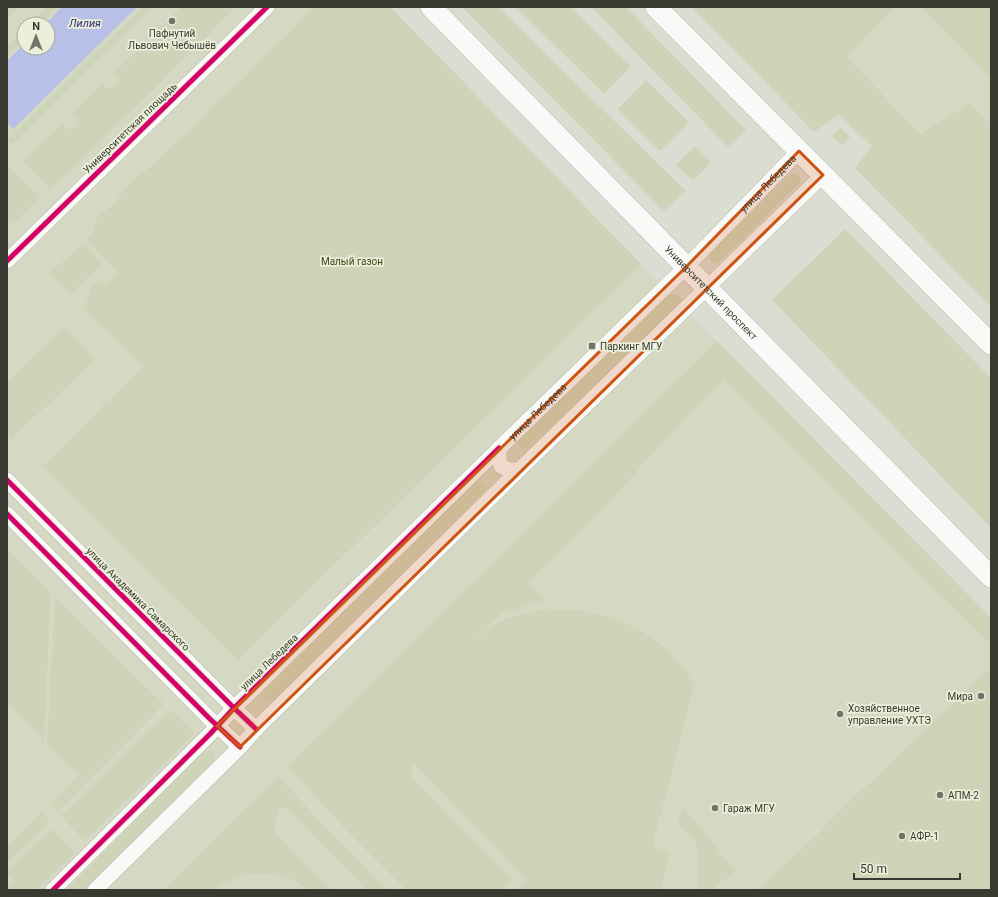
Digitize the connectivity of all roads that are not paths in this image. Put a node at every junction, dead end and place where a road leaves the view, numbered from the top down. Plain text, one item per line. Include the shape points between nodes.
1 (266, 7) edge
2 (431, 7) edge
3 (656, 7) edge
4 (799, 151) junction
5 (823, 175) junction
6 (7, 261) edge
7 (686, 267) junction
8 (708, 288) junction
9 (991, 344) edge
10 (499, 448) junction
11 (519, 470) junction
12 (7, 480) edge
13 (7, 514) edge
14 (991, 577) edge
15 (234, 708) junction
16 (217, 726) junction
17 (256, 729) junction
18 (240, 747) junction
19 (53, 890) edge
20 (95, 890) edge

1 - 6 street, Университетская площадь
2 - 7 main road, Университетский проспект
3 - 4 main road
4 - 5 main road
4 - 7 street, улица Лебедева
5 - 8 street
5 - 9 main road
7 - 8 main road, Университетский проспект
7 - 10 street, улица Лебедева
8 - 11 street
8 - 14 main road, Университетский проспект
10 - 11 street via 501,466 509,470
10 - 15 street, улица Лебедева
11 - 17 street
12 - 15 street, улица Академика Самарского
13 - 16 street
15 - 16 street, улица Лебедева
15 - 17 street, улица Академика Самарского
16 - 18 street
16 - 19 street, улица Лебедева
17 - 18 street
18 - 20 street

